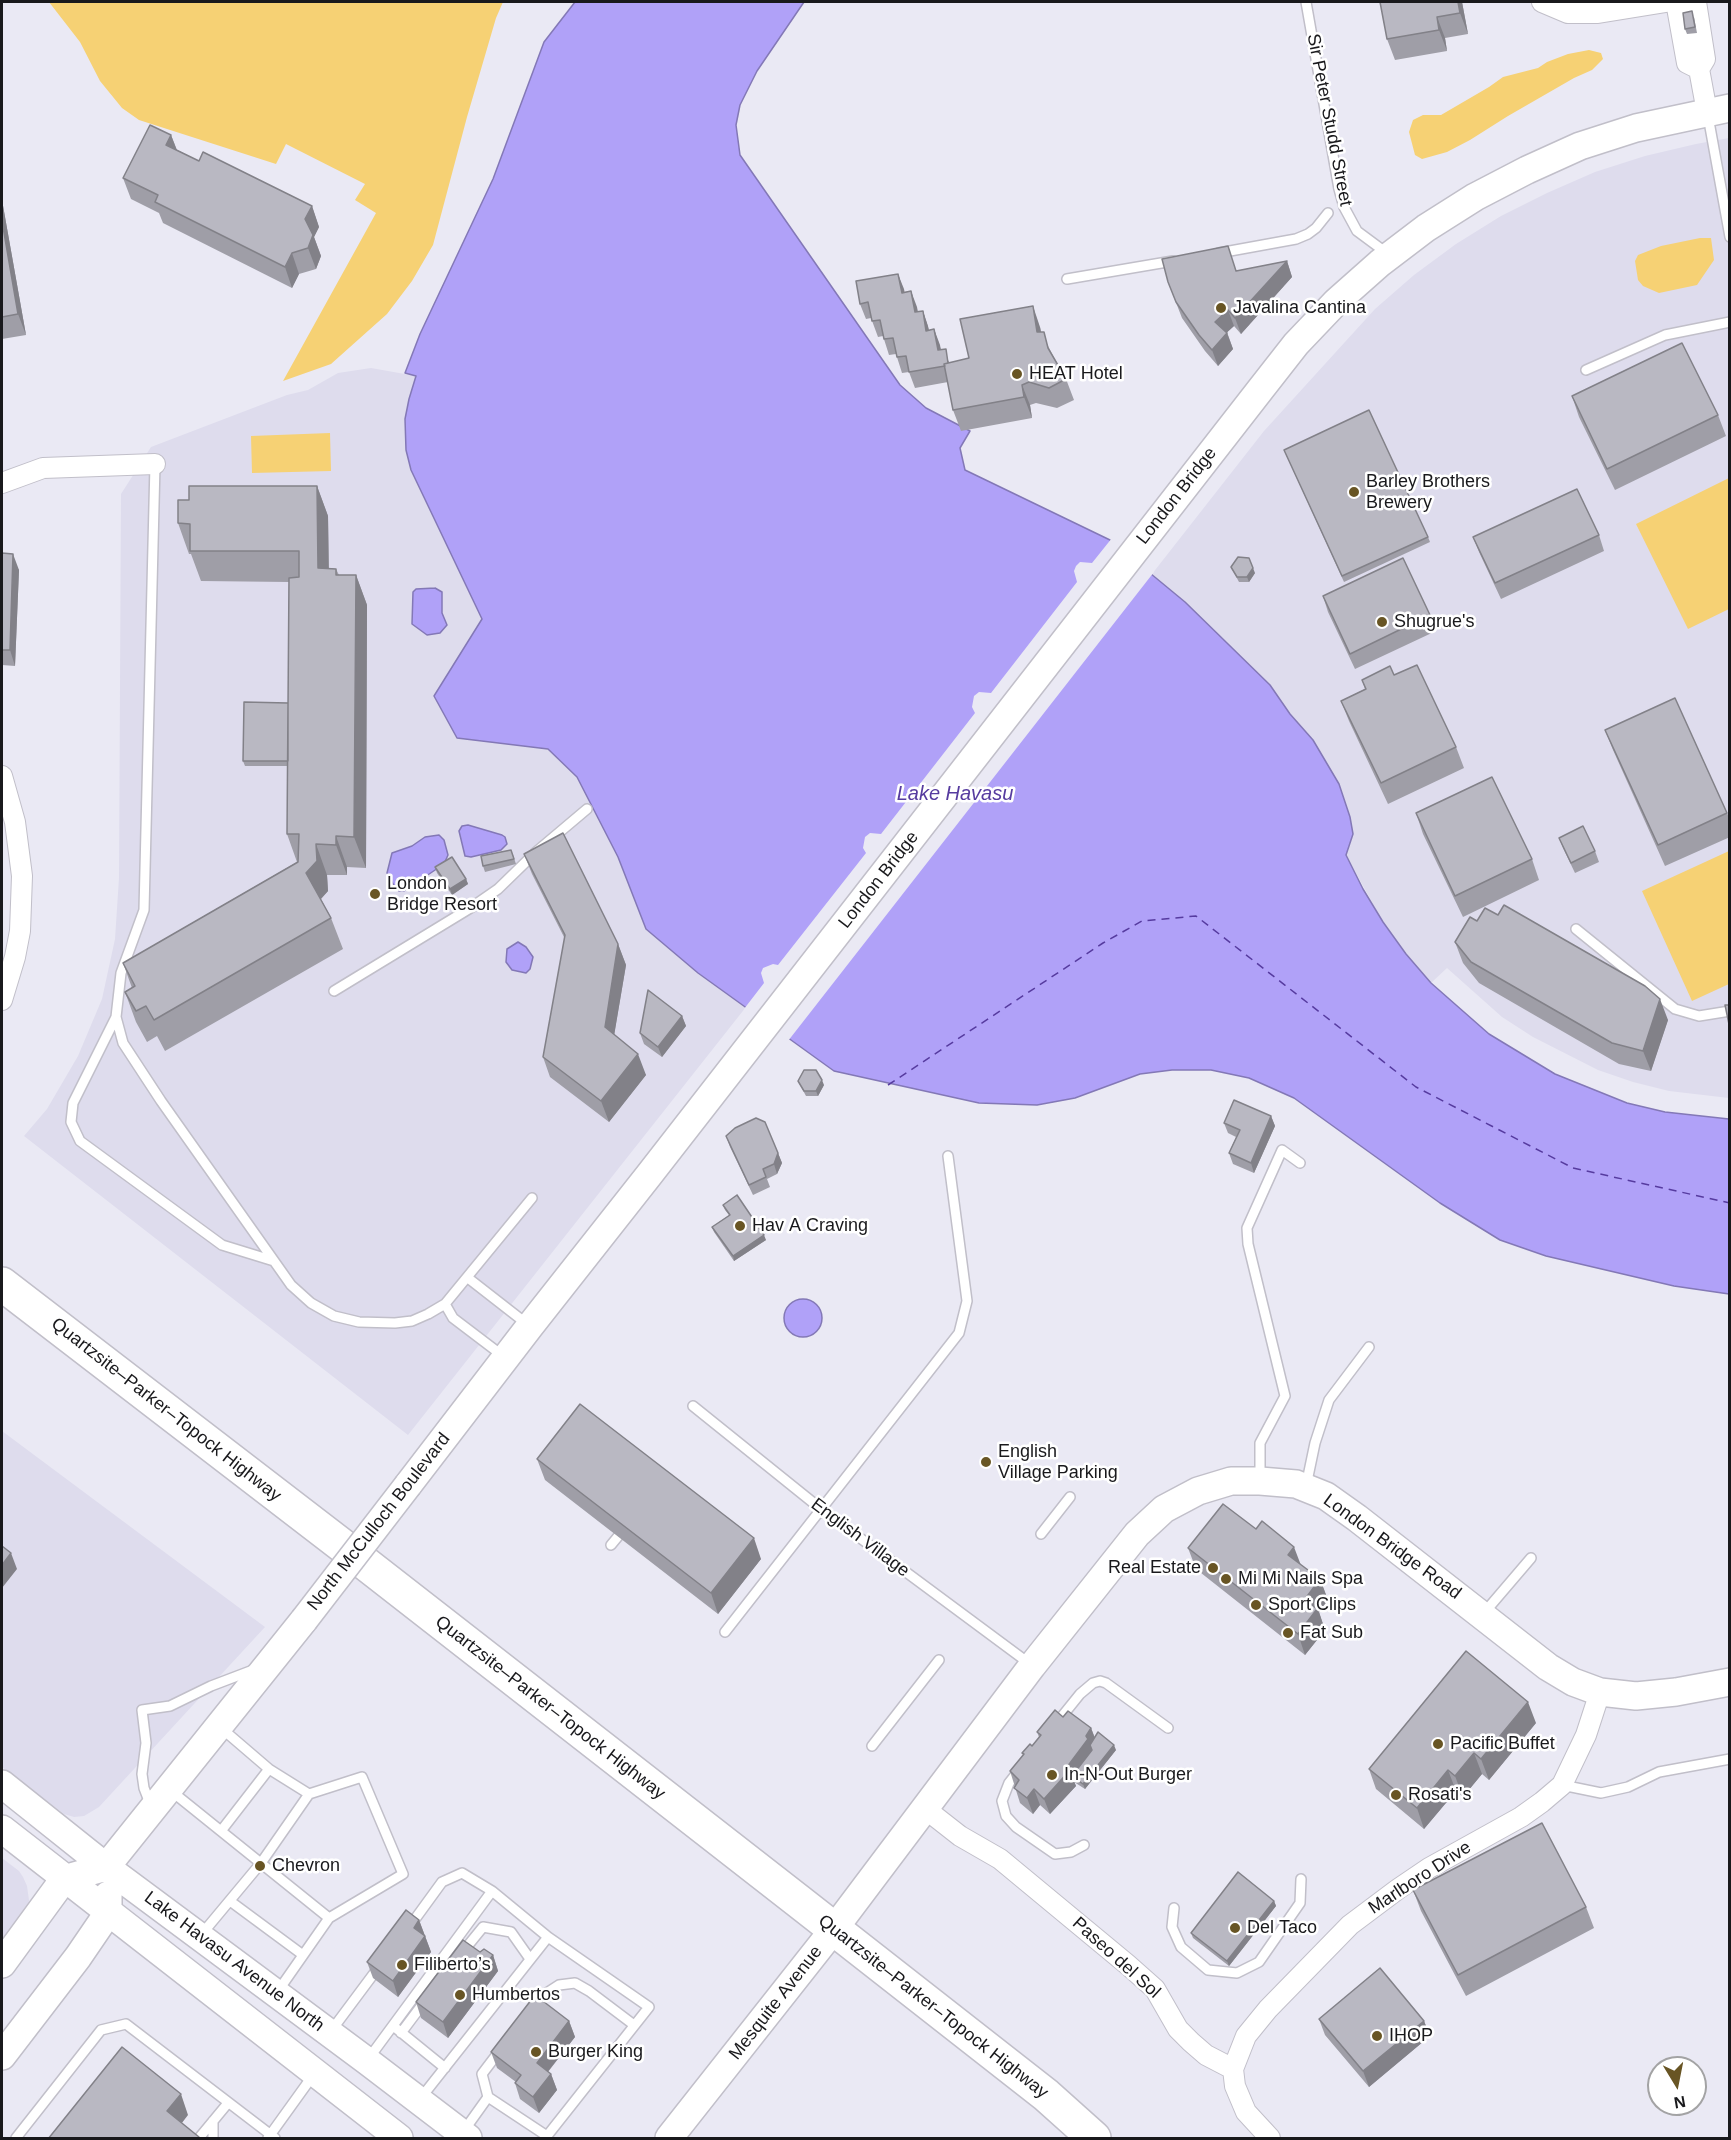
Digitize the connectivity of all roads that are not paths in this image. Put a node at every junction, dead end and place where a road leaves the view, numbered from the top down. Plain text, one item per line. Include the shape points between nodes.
1 (1306, 2) edge
2 (1542, 2) edge
3 (1666, 2) edge
4 (1676, 2) edge
5 (1696, 2) edge
6 (1699, 69) junction
7 (1718, 110) edge
8 (1328, 213) dead end
9 (1730, 237) edge
10 (1214, 254) edge
11 (1390, 255) junction
12 (1178, 260) edge
13 (1067, 279) dead end
14 (1730, 322) edge
15 (1586, 370) dead end
16 (155, 464) joint
17 (2, 483) edge
18 (2, 776) edge
19 (587, 809) dead end
20 (1576, 929) dead end
21 (334, 991) dead end
22 (2, 1000) edge
23 (1730, 1011) edge
24 (117, 1017) junction
25 (948, 1156) dead end
26 (1300, 1163) dead end
27 (649, 1175) joint
28 (532, 1198) dead end
29 (274, 1261) junction
30 (468, 1278) junction
31 (2, 1284) edge
32 (445, 1304) junction
33 (530, 1326) junction
34 (1369, 1347) dead end
35 (505, 1358) junction
36 (693, 1406) dead end
37 (1260, 1481) junction
38 (1306, 1488) junction
39 (1070, 1497) dead end
40 (821, 1509) junction
41 (633, 1518) edge
42 (1041, 1534) dead end
43 (612, 1545) dead end
44 (1531, 1558) dead end
45 (1482, 1615) junction
46 (725, 1632) dead end
47 (939, 1660) dead end
48 (268, 1665) junction
49 (1032, 1666) junction
50 (1730, 1682) edge
51 (1600, 1692) junction
52 (219, 1726) junction
53 (1168, 1728) dead end
54 (1045, 1737) edge
55 (872, 1746) dead end
56 (1730, 1759) edge
57 (1023, 1765) edge
58 (269, 1769) junction
59 (2, 1784) edge
60 (1562, 1785) junction
61 (309, 1794) junction
62 (160, 1798) junction
63 (924, 1808) junction
64 (2, 1829) edge
65 (220, 1831) junction
66 (1084, 1845) dead end
67 (261, 1863) junction
68 (106, 1867) junction
69 (1301, 1879) dead end
70 (74, 1886) junction
71 (492, 1891) junction
72 (230, 1901) junction
73 (1174, 1908) dead end
74 (108, 1913) junction
75 (329, 1918) junction
76 (407, 1929) edge
77 (834, 1929) junction
78 (200, 1937) junction
79 (548, 1937) junction
80 (303, 1955) junction
81 (386, 1958) edge
82 (530, 1959) junction
83 (455, 1962) edge
84 (2, 1964) edge
85 (277, 1993) junction
86 (428, 1997) edge
87 (529, 2013) edge
88 (634, 2025) junction
89 (397, 2029) junction
90 (329, 2033) junction
91 (509, 2039) edge
92 (2, 2056) edge
93 (367, 2061) junction
94 (445, 2068) junction
95 (1233, 2069) junction
96 (315, 2072) junction
97 (488, 2097) junction
98 (419, 2101) junction
99 (228, 2103) junction
100 (213, 2121) junction
101 (465, 2136) edge
102 (271, 2138) edge
103 (16, 2139) edge
104 (199, 2139) edge
105 (213, 2139) edge
106 (399, 2139) edge
107 (669, 2139) edge
108 (1094, 2139) edge
109 (1270, 2139) edge

1 - 11 lane, Sir Peter Studd Street via 1344,207 1357,231
2 - 3 street via 1568,12 1598,14
4 - 6 street via 1687,63
5 - 6 street via 1705,59
6 - 7 street
7 - 9 lane
7 - 11 street, London Bridge via 1636,128 1580,146 1465,203
8 - 10 lane via 1316,228 1296,239
11 - 27 street, London Bridge via 1304,336 1241,414
12 - 13 lane
14 - 15 lane via 1665,335
16 - 17 street via 43,468
16 - 24 lane via 144,910 122,973
18 - 22 street via 15,822 22,876 20,931
19 - 21 lane via 498,889
20 - 23 lane via 1675,1009 1699,1016
24 - 29 lane via 123,1043
24 - 29 lane via 73,1103 71,1122 80,1141 222,1245
25 - 40 lane via 968,1300 959,1333
26 - 37 lane via 1282,1150 1247,1228 1285,1396 1260,1443
27 - 33 street, North McCulloch Boulevard
28 - 30 lane
29 - 32 lane via 311,1303 351,1321 412,1321
30 - 32 lane
30 - 33 lane
31 - 77 highway, Quartzsite–Parker–Topock Highway
32 - 35 lane via 453,1318
33 - 35 street, North McCulloch Boulevard
34 - 38 lane via 1329,1400
35 - 48 street, North McCulloch Boulevard, bridge
36 - 40 lane, English Village
37 - 38 street, London Bridge Road
37 - 49 street, London Bridge Road via 1231,1481 1198,1491 1164,1509 1137,1534
38 - 45 street, London Bridge Road via 1326,1496 1358,1518
39 - 42 lane
40 - 46 lane
40 - 49 lane, English Village
41 - 43 lane
44 - 45 lane
45 - 51 street, London Bridge Road via 1548,1667
47 - 55 lane
48 - 52 street, North McCulloch Boulevard
48 - 62 lane via 170,1706 142,1710 146,1739 144,1788
49 - 63 street, London Bridge Road
50 - 51 street, London Bridge Road via 1636,1696
51 - 60 street, Marlboro Drive via 1587,1735
52 - 58 lane
52 - 62 street, North McCulloch Boulevard
53 - 54 lane via 1100,1681 1080,1694
56 - 60 lane via 1659,1772 1628,1787 1601,1793
57 - 66 lane via 1009,1783 1002,1801 1006,1816 1055,1854
58 - 61 lane
58 - 65 lane
59 - 68 street, Lake Havasu Avenue North
60 - 95 street, Marlboro Drive via 1521,1817 1430,1868 1350,1925 1260,2018 1246,2036
61 - 67 lane
61 - 75 lane via 362,1777 403,1874
62 - 65 lane
62 - 68 street, North McCulloch Boulevard
63 - 77 street, Mesquite Avenue
63 - 95 street, Paseo del Sol via 960,1836 1000,1859 1128,1965 1155,1989 1178,2029 1191,2042
64 - 70 street, Lake Havasu Avenue North
65 - 67 lane
67 - 72 lane
67 - 75 lane
68 - 70 street
68 - 74 street
68 - 78 street, Lake Havasu Avenue North
69 - 73 lane via 1300,1903 1259,1962 1237,1973 1208,1970 1181,1947 1172,1927
70 - 74 street, Lake Havasu Avenue North
70 - 84 street
71 - 76 lane via 462,1874 442,1882
71 - 79 lane
71 - 89 lane
72 - 78 lane
72 - 80 lane
74 - 92 street
74 - 96 street, Lake Havasu Avenue North
75 - 80 lane
77 - 107 street, Mesquite Avenue
77 - 108 highway, Quartzsite–Parker–Topock Highway via 1046,2095
78 - 85 street, Lake Havasu Avenue North
79 - 82 lane
79 - 88 lane via 649,2007
80 - 85 lane
81 - 90 lane
82 - 83 lane via 511,1932 483,1927
82 - 94 lane
85 - 90 street, Lake Havasu Avenue North
86 - 89 lane
87 - 88 lane via 542,1996 558,1985 575,1983
88 - 97 lane via 547,2136
89 - 93 lane
89 - 94 lane
90 - 93 street, Lake Havasu Avenue North
91 - 97 lane via 482,2074
93 - 98 street, Lake Havasu Avenue North
94 - 98 lane
95 - 109 street via 1235,2086 1246,2112
96 - 102 lane
96 - 106 street, Lake Havasu Avenue North
97 - 101 lane
98 - 101 street, Lake Havasu Avenue North
99 - 100 lane
99 - 102 lane
99 - 103 lane via 126,2024 101,2030
100 - 104 lane
100 - 105 lane

